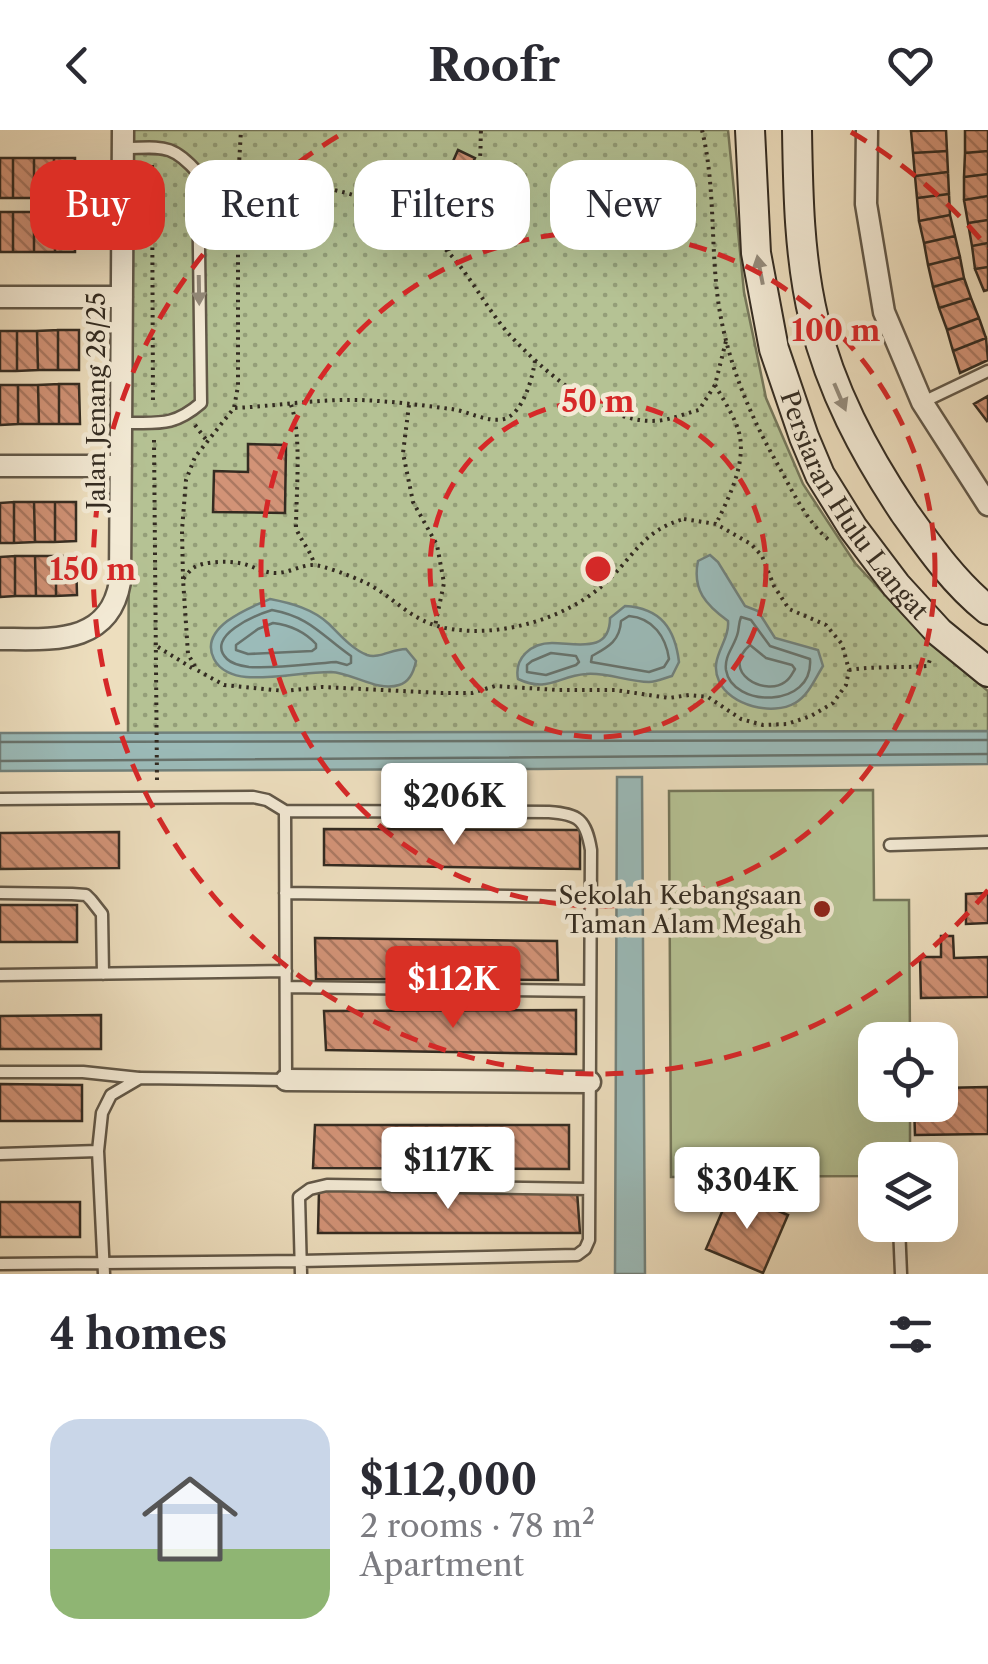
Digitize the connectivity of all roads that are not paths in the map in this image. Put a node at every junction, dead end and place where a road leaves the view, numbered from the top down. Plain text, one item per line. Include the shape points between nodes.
1 (798, 130) edge
2 (867, 130) edge
3 (748, 137) edge
4 (123, 139) edge
5 (0, 297) edge
6 (122, 297) junction
7 (988, 371) edge
8 (922, 402) junction
9 (120, 422) junction
10 (0, 466) edge
11 (120, 466) junction
12 (988, 505) edge
13 (988, 610) edge
14 (0, 639) edge
15 (988, 672) edge
16 (0, 798) edge
17 (285, 811) junction
18 (988, 842) edge
19 (890, 845) dead end
20 (0, 893) edge
21 (285, 893) junction
22 (590, 897) junction
23 (286, 971) junction
24 (103, 974) junction
25 (0, 975) edge
26 (286, 988) junction
27 (590, 991) junction
28 (0, 1072) edge
29 (140, 1078) junction
30 (286, 1080) junction
31 (590, 1082) junction
32 (98, 1151) junction
33 (0, 1154) edge
34 (589, 1190) junction
35 (900, 1242) edge
36 (300, 1261) junction
37 (0, 1264) edge
38 (104, 1268) edge
39 (301, 1274) edge
40 (901, 1274) edge

1 -> 13 main road, Persiaran Hulu Langat via 801,235 813,316 840,400 864,450 931,550
2 - 8 street via 866,204 884,312
15 -> 3 main road, Persiaran Hulu Langat via 896,585 820,475 774,349 756,253
4 - 6 street, Jalan Jenang 28/25
4 -> 9 lane via 169,148 198,173 201,403 172,422
5 - 6 street
6 - 9 street, Jalan Jenang 28/25
7 - 8 lane
8 - 12 street
9 - 11 street, Jalan Jenang 28/25
10 - 11 street
11 - 14 street, Jalan Jenang 28/25 via 120,582 110,610 99,623 65,638
16 - 17 lane via 253,797
17 - 21 lane
17 - 22 lane via 568,813 588,830
18 - 19 lane
20 - 24 lane via 86,896 102,914
21 - 22 lane
21 - 23 lane
22 - 27 lane
23 - 24 lane
23 - 26 lane
24 - 25 lane
26 - 27 lane
26 - 30 lane
27 - 31 lane
28 - 29 lane
29 - 30 lane
29 - 32 lane via 111,1095
30 - 31 street
31 - 34 lane
32 - 33 lane
32 - 38 lane
34 - 36 lane via 589,1240 577,1255
34 - 36 lane via 310,1189 299,1196
35 - 40 lane
36 - 38 lane
36 - 39 lane
37 - 38 lane

